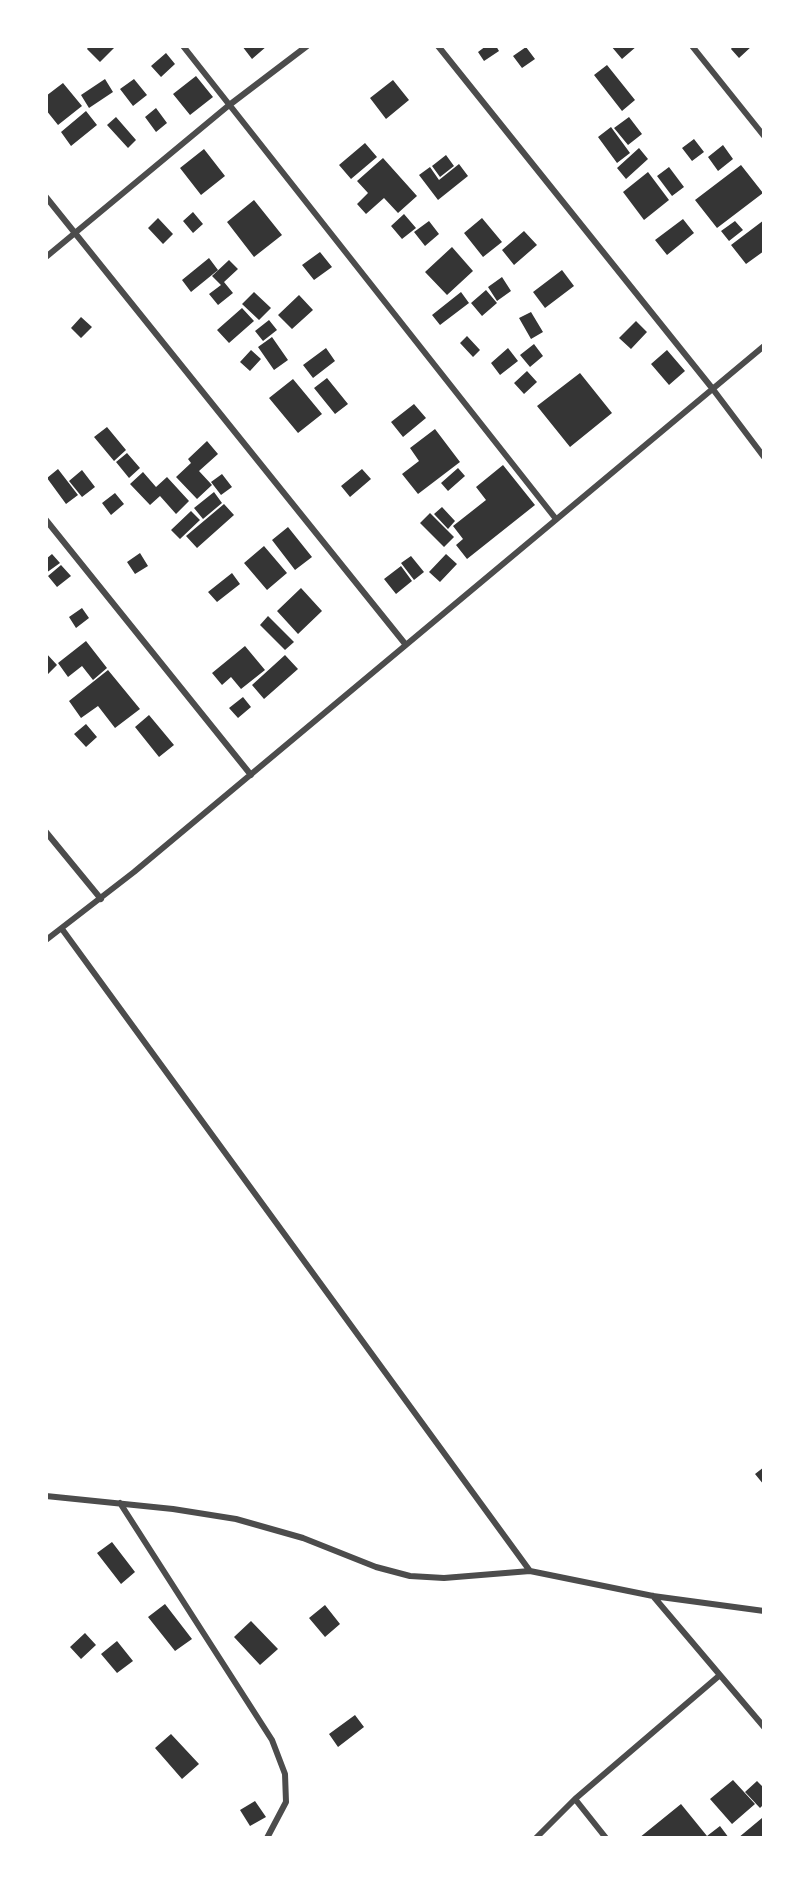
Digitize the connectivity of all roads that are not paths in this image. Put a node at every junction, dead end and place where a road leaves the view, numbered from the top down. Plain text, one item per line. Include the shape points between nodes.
1 (183, 46) edge
2 (308, 46) edge
3 (438, 46) edge
4 (692, 46) edge
5 (228, 106) junction
6 (764, 136) edge
7 (46, 197) edge
8 (77, 234) junction
9 (46, 257) edge
10 (764, 346) edge
11 (712, 388) junction
12 (764, 457) edge
13 (556, 519) junction
14 (46, 520) edge
15 (406, 645) junction
16 (251, 775) junction
17 (46, 832) edge
18 (101, 899) junction
19 (62, 929) junction
20 (46, 940) edge
21 (46, 1496) edge
22 (120, 1503) junction
23 (530, 1571) junction
24 (653, 1596) junction
25 (764, 1611) edge
26 (720, 1675) junction
27 (764, 1726) edge
28 (575, 1799) junction
29 (267, 1838) edge
30 (536, 1838) edge
31 (606, 1838) edge

1 - 5 street
2 - 5 street
3 - 11 street
4 - 6 street
5 - 8 street
5 - 13 street
7 - 8 street
8 - 9 street
8 - 15 street
10 - 11 street
11 - 12 street
11 - 13 street
13 - 15 street
14 - 16 street
15 - 16 street
16 - 18 street
17 - 18 street
18 - 19 street
19 - 20 street
19 - 23 street
21 - 22 street
22 - 23 street via 236,1519 410,1575 444,1578
22 - 29 street via 272,1740 285,1774 286,1802
23 - 24 street
24 - 25 street
24 - 26 street
26 - 27 street
26 - 28 street
28 - 30 street
28 - 31 street

